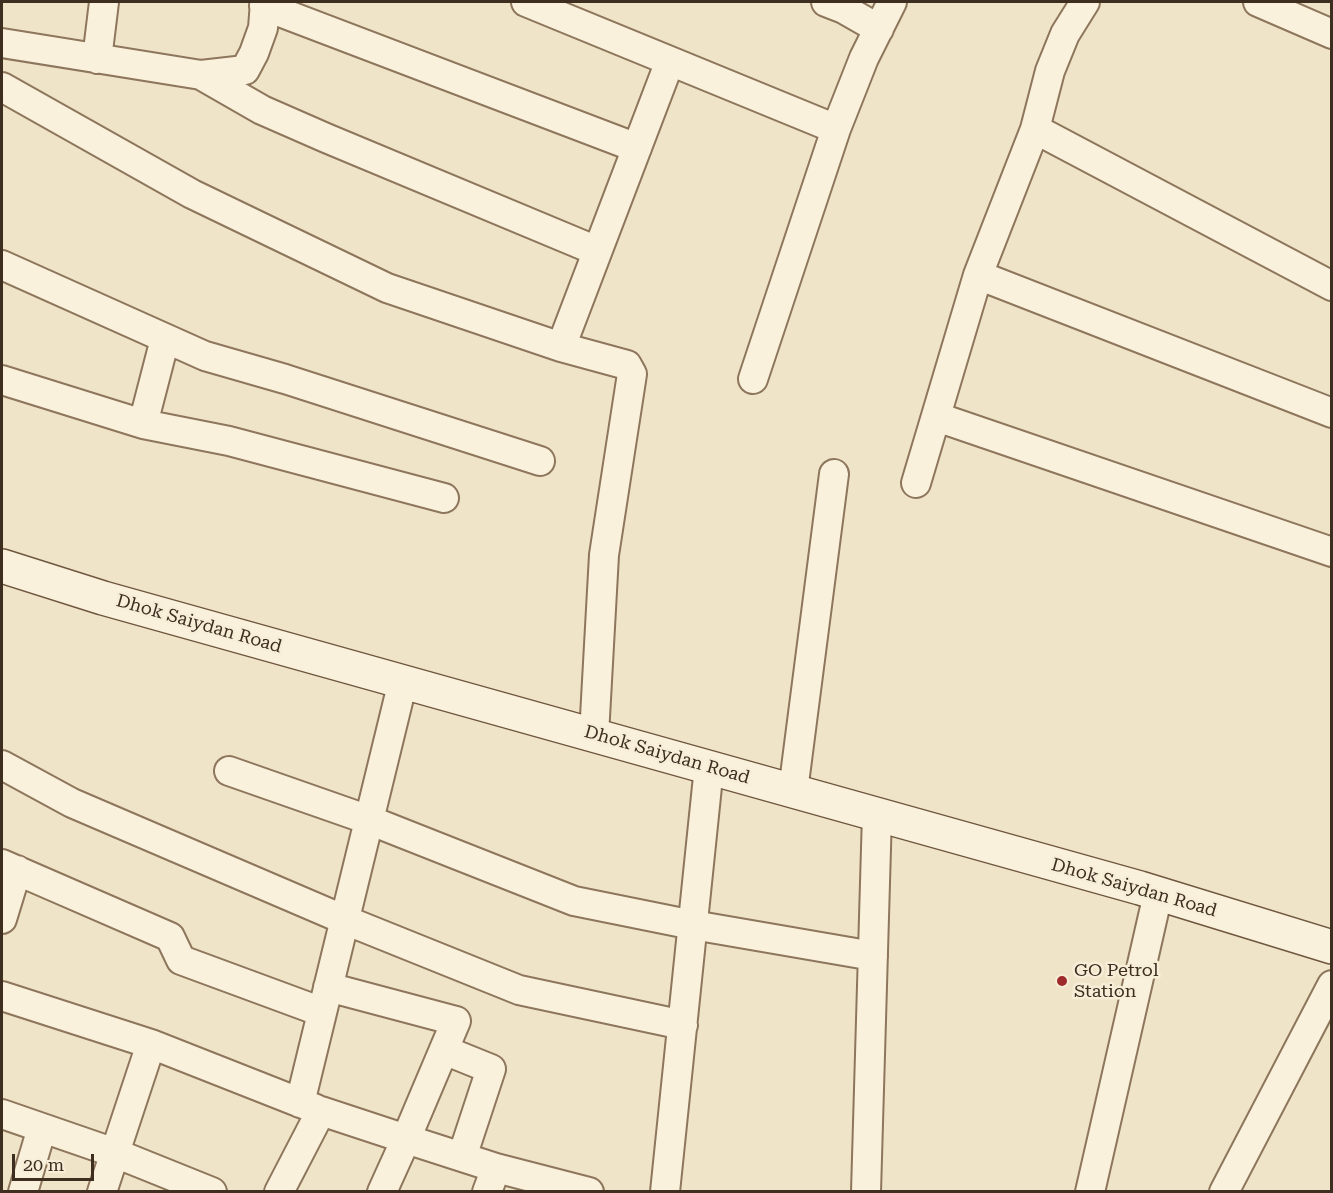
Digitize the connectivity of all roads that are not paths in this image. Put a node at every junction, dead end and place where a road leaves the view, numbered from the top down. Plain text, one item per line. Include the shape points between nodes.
1 (104, 2) edge
2 (526, 2) edge
3 (826, 2) edge
4 (892, 2) edge
5 (1085, 2) edge
6 (1258, 2) edge
7 (264, 4) edge
8 (879, 29) junction
9 (1332, 34) edge
10 (2, 42) edge
11 (97, 59) junction
12 (670, 61) junction
13 (201, 75) junction
14 (2, 87) edge
15 (836, 129) junction
16 (1035, 129) junction
17 (637, 148) junction
18 (597, 251) junction
19 (2, 265) edge
20 (978, 275) junction
21 (1332, 286) edge
22 (165, 339) junction
23 (561, 347) junction
24 (753, 379) dead end
25 (2, 380) edge
26 (1332, 414) edge
27 (937, 417) junction
28 (143, 424) junction
29 (540, 460) dead end
30 (834, 474) dead end
31 (916, 483) dead end
32 (444, 498) dead end
33 (1332, 552) edge
34 (2, 566) edge
35 (403, 681) junction
36 (594, 735) junction
37 (2, 765) edge
38 (709, 767) junction
39 (229, 771) dead end
40 (793, 791) junction
41 (877, 814) junction
42 (369, 820) junction
43 (9, 867) edge
44 (1158, 894) junction
45 (2, 919) edge
46 (345, 920) junction
47 (693, 925) junction
48 (1332, 947) edge
49 (873, 956) junction
50 (1332, 985) edge
51 (2, 996) edge
52 (325, 999) junction
53 (683, 1025) junction
54 (151, 1044) junction
55 (444, 1050) junction
56 (310, 1107) junction
57 (2, 1114) edge
58 (42, 1128) junction
59 (406, 1139) junction
60 (115, 1153) junction
61 (462, 1157) junction
62 (492, 1180) edge
63 (23, 1191) edge
64 (102, 1191) edge
65 (212, 1191) edge
66 (279, 1191) edge
67 (382, 1191) edge
68 (589, 1191) edge
69 (665, 1191) edge
70 (866, 1191) edge
71 (1090, 1191) edge
72 (1224, 1191) edge

1 - 11 street
2 - 12 street
3 - 8 street
4 - 8 street
5 - 16 street via 1065,34 1050,70
6 - 9 street
7 - 13 street via 263,28 245,70
7 - 17 street
8 - 15 street
10 - 11 street
11 - 13 street
12 - 15 street
12 - 17 street
13 - 18 street via 304,129
14 - 23 street via 192,194 387,288
15 - 24 street
16 - 20 street
16 - 21 street
17 - 18 street
18 - 23 street
19 - 22 street
20 - 26 street
20 - 27 street
22 - 28 street
22 - 29 street via 205,356
23 - 36 street via 627,365 632,374 604,555
25 - 28 street
27 - 31 street
27 - 33 street
28 - 32 street via 229,441
30 - 40 street
34 - 35 main road, Dhok Saiydan Road
35 - 36 main road, Dhok Saiydan Road
35 - 42 street
36 - 38 main road, Dhok Saiydan Road
37 - 46 street via 72,803
38 - 40 main road, Dhok Saiydan Road
38 - 47 street
39 - 42 street
40 - 41 main road, Dhok Saiydan Road
41 - 44 main road, Dhok Saiydan Road
41 - 49 street
42 - 46 street
42 - 47 street via 574,901
43 - 45 street
43 - 52 street via 170,938 181,960
44 - 48 main road, Dhok Saiydan Road
44 - 71 street
46 - 52 street
46 - 53 street via 519,990
47 - 49 street
47 - 53 street
49 - 70 street
50 - 72 street
51 - 54 street
52 - 55 street via 456,1021
52 - 56 street
53 - 69 street
54 - 56 street
54 - 60 street
55 - 59 street
55 - 61 street via 491,1069
56 - 59 street
56 - 66 street
57 - 58 street
58 - 60 street
58 - 63 street
59 - 61 street
59 - 67 street
60 - 64 street
60 - 65 street
61 - 62 street
62 - 68 street

